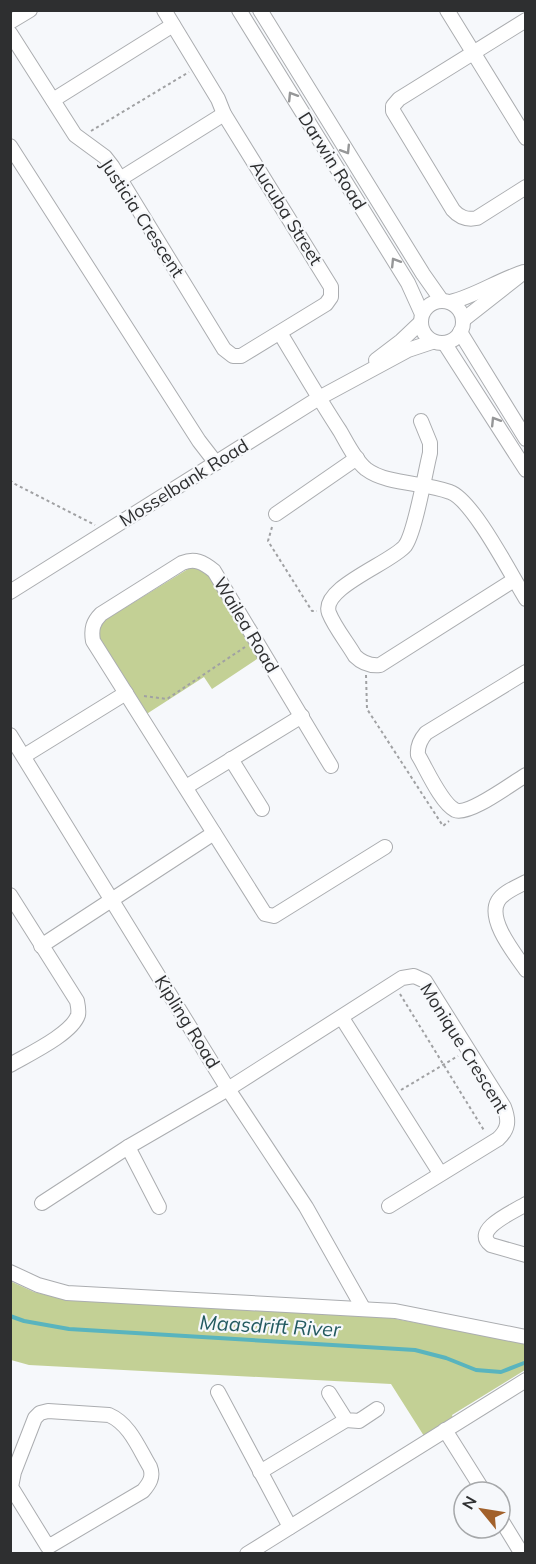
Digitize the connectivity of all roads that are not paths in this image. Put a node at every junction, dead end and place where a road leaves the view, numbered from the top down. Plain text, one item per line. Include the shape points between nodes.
1 (30, 10) edge
2 (164, 10) edge
3 (239, 10) edge
4 (260, 10) edge
5 (447, 10) edge
6 (525, 20) edge
7 (10, 22) edge
8 (173, 25) junction
9 (10, 33) edge
10 (473, 53) junction
11 (53, 100) junction
12 (224, 114) junction
13 (525, 138) edge
14 (10, 146) edge
15 (120, 179) junction
16 (525, 187) edge
17 (525, 271) edge
18 (446, 302) junction
19 (421, 318) junction
20 (462, 326) junction
21 (280, 333) junction
22 (438, 343) junction
23 (359, 376) junction
24 (319, 399) junction
25 (421, 421) dead end
26 (525, 439) edge
27 (357, 458) junction
28 (216, 463) junction
29 (525, 470) edge
30 (423, 484) junction
31 (276, 514) road end
32 (514, 580) junction
33 (10, 592) edge
34 (525, 599) edge
35 (525, 672) edge
36 (126, 693) junction
37 (302, 716) junction
38 (10, 735) edge
39 (24, 756) junction
40 (231, 759) junction
41 (331, 766) dead end
42 (525, 775) edge
43 (186, 787) junction
44 (262, 809) dead end
45 (214, 833) junction
46 (385, 847) dead end
47 (525, 882) edge
48 (10, 895) edge
49 (112, 900) junction
50 (41, 946) junction
51 (525, 970) edge
52 (342, 1018) junction
53 (10, 1065) edge
54 (228, 1089) junction
55 (128, 1147) junction
56 (440, 1173) junction
57 (42, 1203) dead end
58 (525, 1204) edge
59 (389, 1206) dead end
60 (159, 1207) dead end
61 (525, 1256) edge
62 (10, 1272) edge
63 (363, 1308) junction
64 (525, 1337) edge
65 (525, 1380) edge
66 (218, 1392) dead end
67 (329, 1393) dead end
68 (377, 1409) dead end
69 (346, 1420) junction
70 (445, 1430) junction
71 (261, 1472) junction
72 (476, 1480) edge
73 (290, 1527) junction
74 (512, 1538) edge
75 (43, 1550) edge
76 (247, 1554) edge
77 (522, 1554) edge

1 - 7 street
2 - 8 street, Aucuba Street
19 -> 3 street, Darwin Road via 408,283
4 -> 18 street, Darwin Road via 417,264
5 - 10 street
6 - 10 street
8 - 11 street
8 - 12 street, Aucuba Street
9 - 11 street, Justicia Crescent
10 - 13 street
10 - 16 street via 399,99 393,106 394,115 460,216 477,218
11 - 15 street, Justicia Crescent via 78,139 105,157
12 - 15 street
12 - 21 street, Aucuba Street via 331,287 326,304
14 - 28 street
15 - 21 street, Justicia Crescent via 227,352 246,355
17 - 18 street via 473,295
17 - 20 street
18 - 19 street via 430,304
18 - 20 street via 458,309
19 - 22 street via 422,332
19 - 23 street, Mosselbank Road via 401,341
20 - 22 street via 452,341
20 - 26 street
21 - 24 street
22 - 23 street, Mosselbank Road via 408,351
29 -> 22 street
23 - 24 street, Mosselbank Road
24 - 27 street
24 - 28 street, Mosselbank Road
25 - 30 street via 430,443
27 - 30 street via 373,473
27 - 31 street
28 - 33 street, Mosselbank Road
30 - 32 street via 460,496
30 - 32 street via 405,546 338,590 330,600 329,612 355,656 372,666 380,665
32 - 34 street
35 - 42 street via 421,738 417,749 447,803 462,811
36 - 37 street, Wailea Road via 93,641 92,626 101,614 182,563 200,561 214,571
36 - 39 street
36 - 43 street, Wailea Road
37 - 40 street
37 - 41 street, Wailea Road
38 - 39 street, Kipling Road
39 - 49 street, Kipling Road
40 - 43 street
40 - 44 street
43 - 45 street, Wailea Road
45 - 46 street, Wailea Road via 269,916
45 - 49 street
47 - 51 street via 503,896 495,909 498,926
48 - 50 street
49 - 50 street
49 - 54 street, Kipling Road
50 - 53 street via 77,1001 78,1016 66,1031
52 - 54 street, Monique Crescent
52 - 56 street
52 - 56 street, Monique Crescent via 409,976 425,981 506,1113 503,1134
54 - 55 street, Monique Crescent
54 - 63 street, Kipling Road via 306,1207
55 - 57 street, Monique Crescent
55 - 60 street
56 - 59 street, Monique Crescent
58 - 61 street via 488,1228 485,1236 491,1245
62 - 63 street via 67,1293
63 - 64 street
65 - 70 street
66 - 71 street
67 - 69 street
68 - 69 street via 359,1421
69 - 71 street
70 - 72 street
70 - 73 street
71 - 73 street
73 - 76 street
74 - 77 street
75 - 75 street via 11,1487 35,1418 48,1411 116,1418 128,1430 150,1467 151,1479 142,1491

